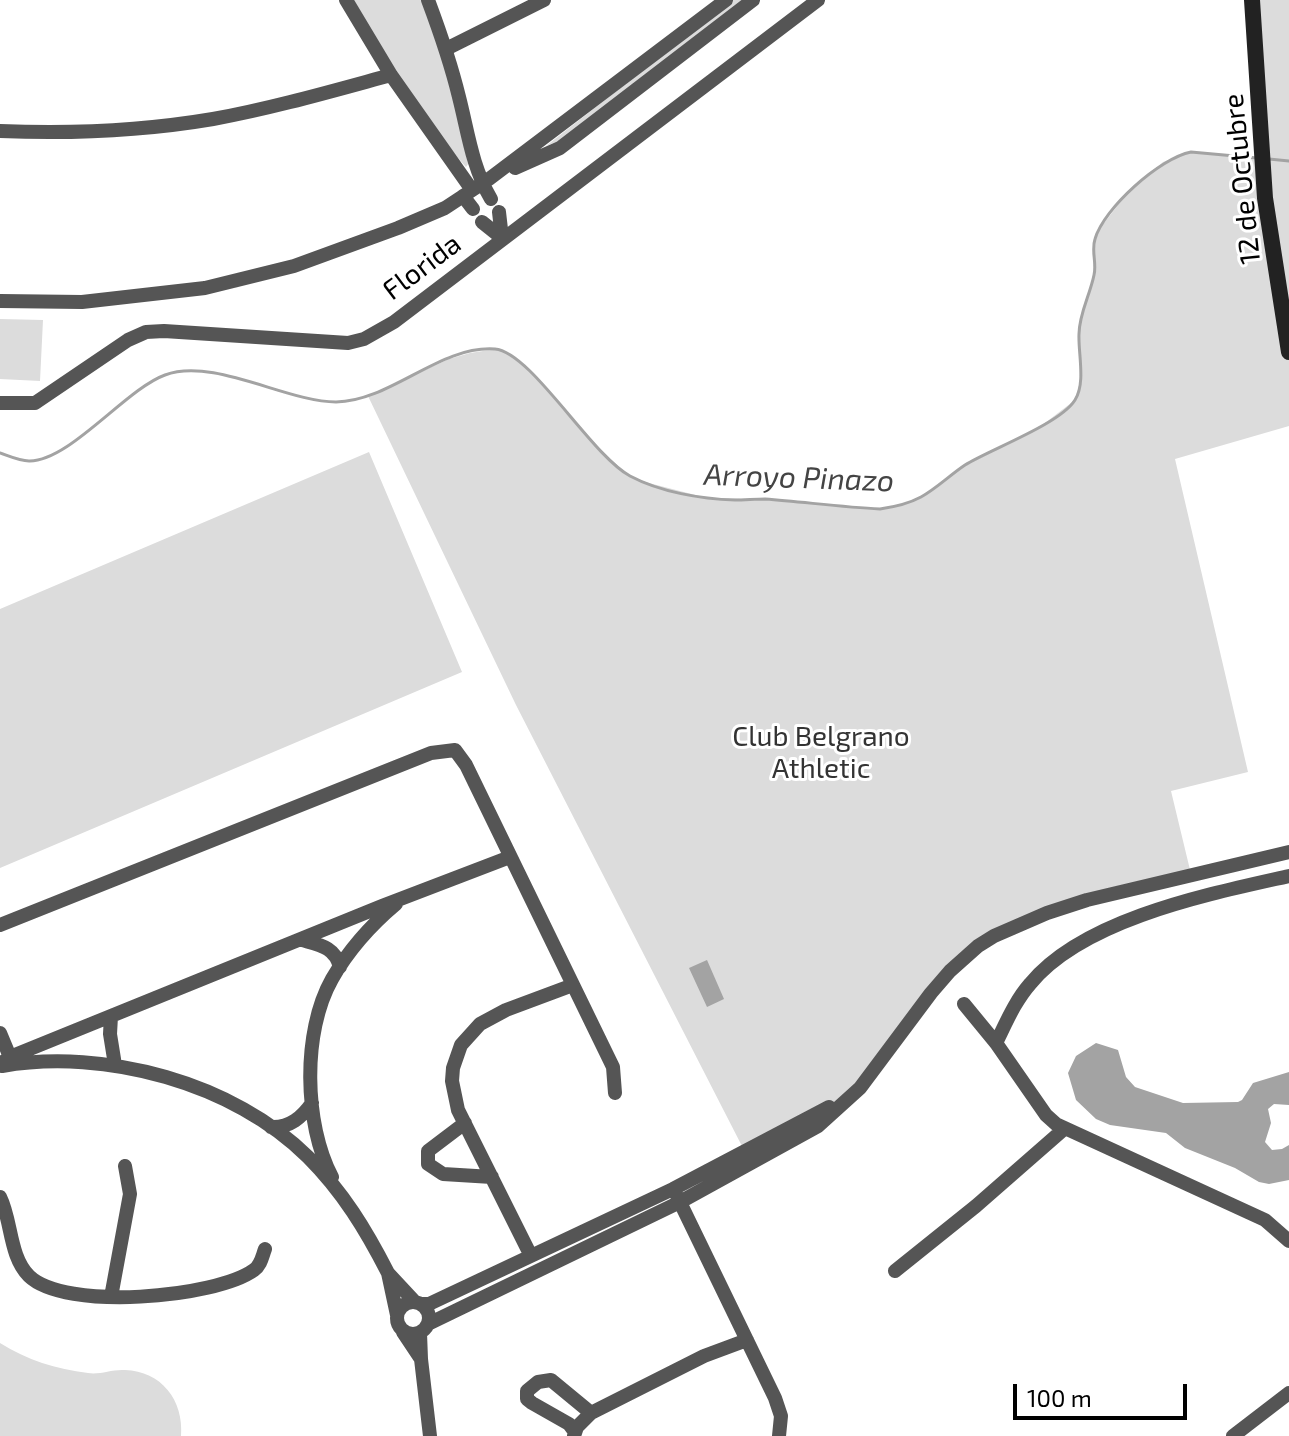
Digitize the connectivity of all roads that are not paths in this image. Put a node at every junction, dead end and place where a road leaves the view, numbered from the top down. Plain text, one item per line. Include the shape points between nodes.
1 (346, 0) edge
2 (428, 0) edge
3 (544, 0) edge
4 (726, 0) edge
5 (753, 0) edge
6 (818, 0) edge
7 (1252, 0) edge
8 (446, 49) junction
9 (391, 75) junction
10 (0, 131) edge
11 (476, 187) junction
12 (491, 199) dead end
13 (473, 209) dead end
14 (499, 212) dead end
15 (482, 222) dead end
16 (502, 238) junction
17 (0, 301) edge
18 (1289, 352) edge
19 (0, 403) edge
20 (1289, 852) edge
21 (510, 857) junction
22 (1289, 876) edge
23 (402, 898) junction
24 (0, 925) edge
25 (302, 940) junction
26 (340, 967) junction
27 (573, 985) junction
28 (964, 1004) dead end
29 (111, 1016) junction
30 (0, 1033) edge
31 (996, 1043) junction
32 (7, 1062) edge
33 (115, 1065) junction
34 (615, 1093) dead end
35 (312, 1103) junction
36 (465, 1123) junction
37 (271, 1127) junction
38 (1064, 1129) junction
39 (125, 1166) dead end
40 (492, 1177) junction
41 (341, 1195) junction
42 (676, 1195) junction
43 (0, 1197) edge
44 (1289, 1218) edge
45 (1276, 1228) junction
46 (1289, 1241) edge
47 (265, 1249) dead end
48 (530, 1254) junction
49 (895, 1271) dead end
50 (388, 1273) junction
51 (111, 1297) junction
52 (418, 1303) junction
53 (397, 1315) junction
54 (424, 1329) junction
55 (403, 1331) junction
56 (747, 1340) junction
57 (421, 1359) junction
58 (1289, 1393) edge
59 (591, 1413) junction
60 (574, 1434) edge
61 (430, 1436) edge
62 (779, 1436) edge
63 (1233, 1436) edge

1 - 9 street
2 - 8 street
3 - 8 street
4 - 11 street
5 - 11 street via 560,148
6 - 16 street, Florida
7 - 18 street, 12 de Octubre via 1265,198
8 - 11 street
9 - 10 street via 275,106 172,125
9 - 11 street
11 - 12 street
11 - 13 street
11 - 17 street via 445,208 361,243 231,282 114,300
14 - 16 street
15 - 16 street
16 - 19 street, Florida via 364,339 333,343 146,332 35,403
20 - 42 street via 1087,900 994,936 969,953 931,993 860,1088
21 - 23 street
21 - 24 street via 460,755 445,750
21 - 27 street
22 - 31 street via 1135,916 1087,938 1028,985
23 - 25 street
23 - 26 street
25 - 26 street via 328,948
25 - 29 street
26 - 35 street via 316,1025
27 - 34 street via 613,1067
27 - 36 street via 506,1010 469,1034 456,1055 452,1081
28 - 31 street
29 - 32 street
29 - 33 street
30 - 32 street
31 - 38 street via 1046,1115
32 - 33 street
33 - 37 street via 208,1092
35 - 37 street via 294,1122
35 - 41 street via 320,1148
36 - 40 street
36 - 40 street via 428,1151 428,1164 443,1174
37 - 41 street via 307,1156
38 - 45 street
38 - 49 street
39 - 51 street via 130,1194
40 - 48 street
41 - 50 street
42 - 48 street
42 - 54 street
42 - 56 street
43 - 51 street via 30,1277 67,1291
44 - 45 street
45 - 46 street
47 - 51 street via 255,1269 231,1281 172,1294
48 - 52 street via 429,1304
50 - 52 street
50 - 53 street
52 - 53 street via 405,1304
52 - 54 street via 429,1315
53 - 55 street
54 - 55 street via 411,1335
54 - 57 street
55 - 57 street
56 - 59 street
56 - 62 street via 779,1408
57 - 61 street
58 - 63 street
59 - 60 street
59 - 60 street via 551,1380 527,1391 527,1399 569,1424

